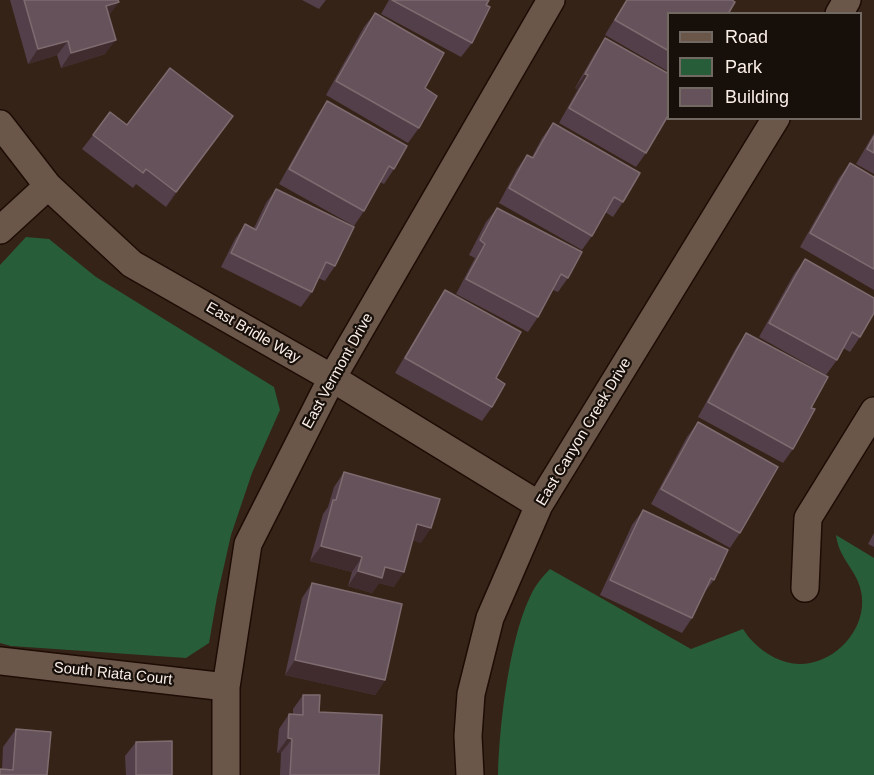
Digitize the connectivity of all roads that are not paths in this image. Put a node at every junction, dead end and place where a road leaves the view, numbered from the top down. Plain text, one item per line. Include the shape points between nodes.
1 (551, 0) edge
2 (775, 120) edge
3 (0, 124) edge
4 (48, 186) junction
5 (0, 230) edge
6 (332, 378) junction
7 (874, 411) edge
8 (539, 505) junction
9 (805, 588) dead end
10 (0, 661) edge
11 (226, 687) junction
12 (226, 775) edge
13 (470, 775) edge

1 - 6 street, East Vermont Drive
2 - 8 street, East Canyon Creek Drive
3 - 4 street, East Bridle Way
4 - 5 street
4 - 6 street, East Bridle Way via 132,264
6 - 8 street, East Bridle Way
6 - 11 street, East Vermont Drive via 248,544
7 - 9 street via 808,518
8 - 13 street, East Canyon Creek Drive via 490,618 471,694
10 - 11 street, South Riata Court
11 - 12 street, East Vermont Drive

